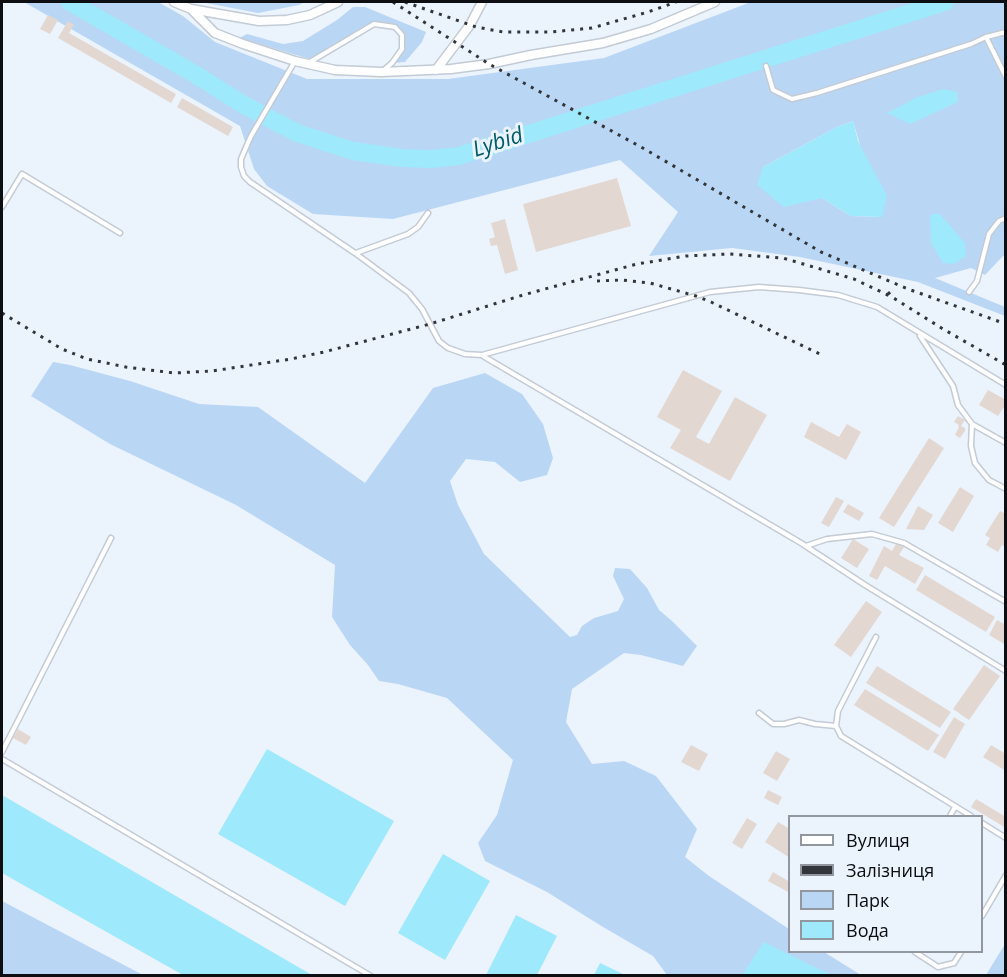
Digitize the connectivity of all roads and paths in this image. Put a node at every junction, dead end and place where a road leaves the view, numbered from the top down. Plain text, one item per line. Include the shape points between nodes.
1 (174, 2) edge
2 (339, 2) edge
3 (482, 2) edge
4 (715, 2) edge
5 (191, 9) junction
6 (1005, 32) edge
7 (986, 37) junction
8 (295, 61) junction
9 (307, 64) junction
10 (766, 66) dead end
11 (436, 70) junction
12 (381, 72) junction
13 (1005, 77) edge
14 (2, 207) edge
15 (428, 213) dead end
16 (1005, 218) edge
17 (120, 233) dead end
18 (356, 254) junction
19 (969, 292) dead end
20 (917, 333) junction
21 (482, 355) junction
22 (1005, 385) edge
23 (972, 423) junction
24 (1005, 443) edge
25 (1005, 489) edge
26 (111, 538) dead end
27 (806, 546) junction
28 (1005, 602) edge
29 (876, 637) dead end
30 (1005, 672) edge
31 (759, 713) dead end
32 (836, 726) junction
33 (2, 752) edge
34 (2, 759) edge
35 (955, 807) junction
36 (951, 815) edge
37 (969, 815) edge
38 (983, 824) edge
39 (1005, 838) edge
40 (1005, 875) edge
41 (983, 913) edge
42 (918, 953) edge
43 (960, 953) edge
44 (371, 975) edge

1 - 5 street
2 - 5 street via 287,20 259,21
3 - 11 street
4 - 11 street via 603,44
5 - 8 street via 215,33
6 - 7 lane
7 - 10 lane via 792,99 773,90
7 - 13 lane
8 - 9 street
8 - 18 lane via 251,136 241,167 250,182
9 - 12 street
9 - 12 lane via 374,24 395,27 402,35 402,49
11 - 12 street
14 - 17 lane via 22,174
15 - 18 lane via 408,234
16 - 19 lane via 989,234 977,281
18 - 21 lane via 408,293 448,348
20 - 21 lane via 877,308 838,295 759,287 710,292
20 - 22 lane
20 - 23 lane via 953,386 958,405
21 - 27 lane
23 - 24 lane
23 - 25 lane via 975,463 989,480
26 - 33 lane
27 - 28 lane via 828,538 872,534 904,543
27 - 30 lane
29 - 32 lane via 838,711
31 - 32 lane via 773,724 799,720
32 - 35 lane via 841,736
34 - 44 lane
35 - 36 lane
35 - 37 lane
38 - 39 lane
40 - 41 lane
42 - 43 lane via 938,967 954,963

